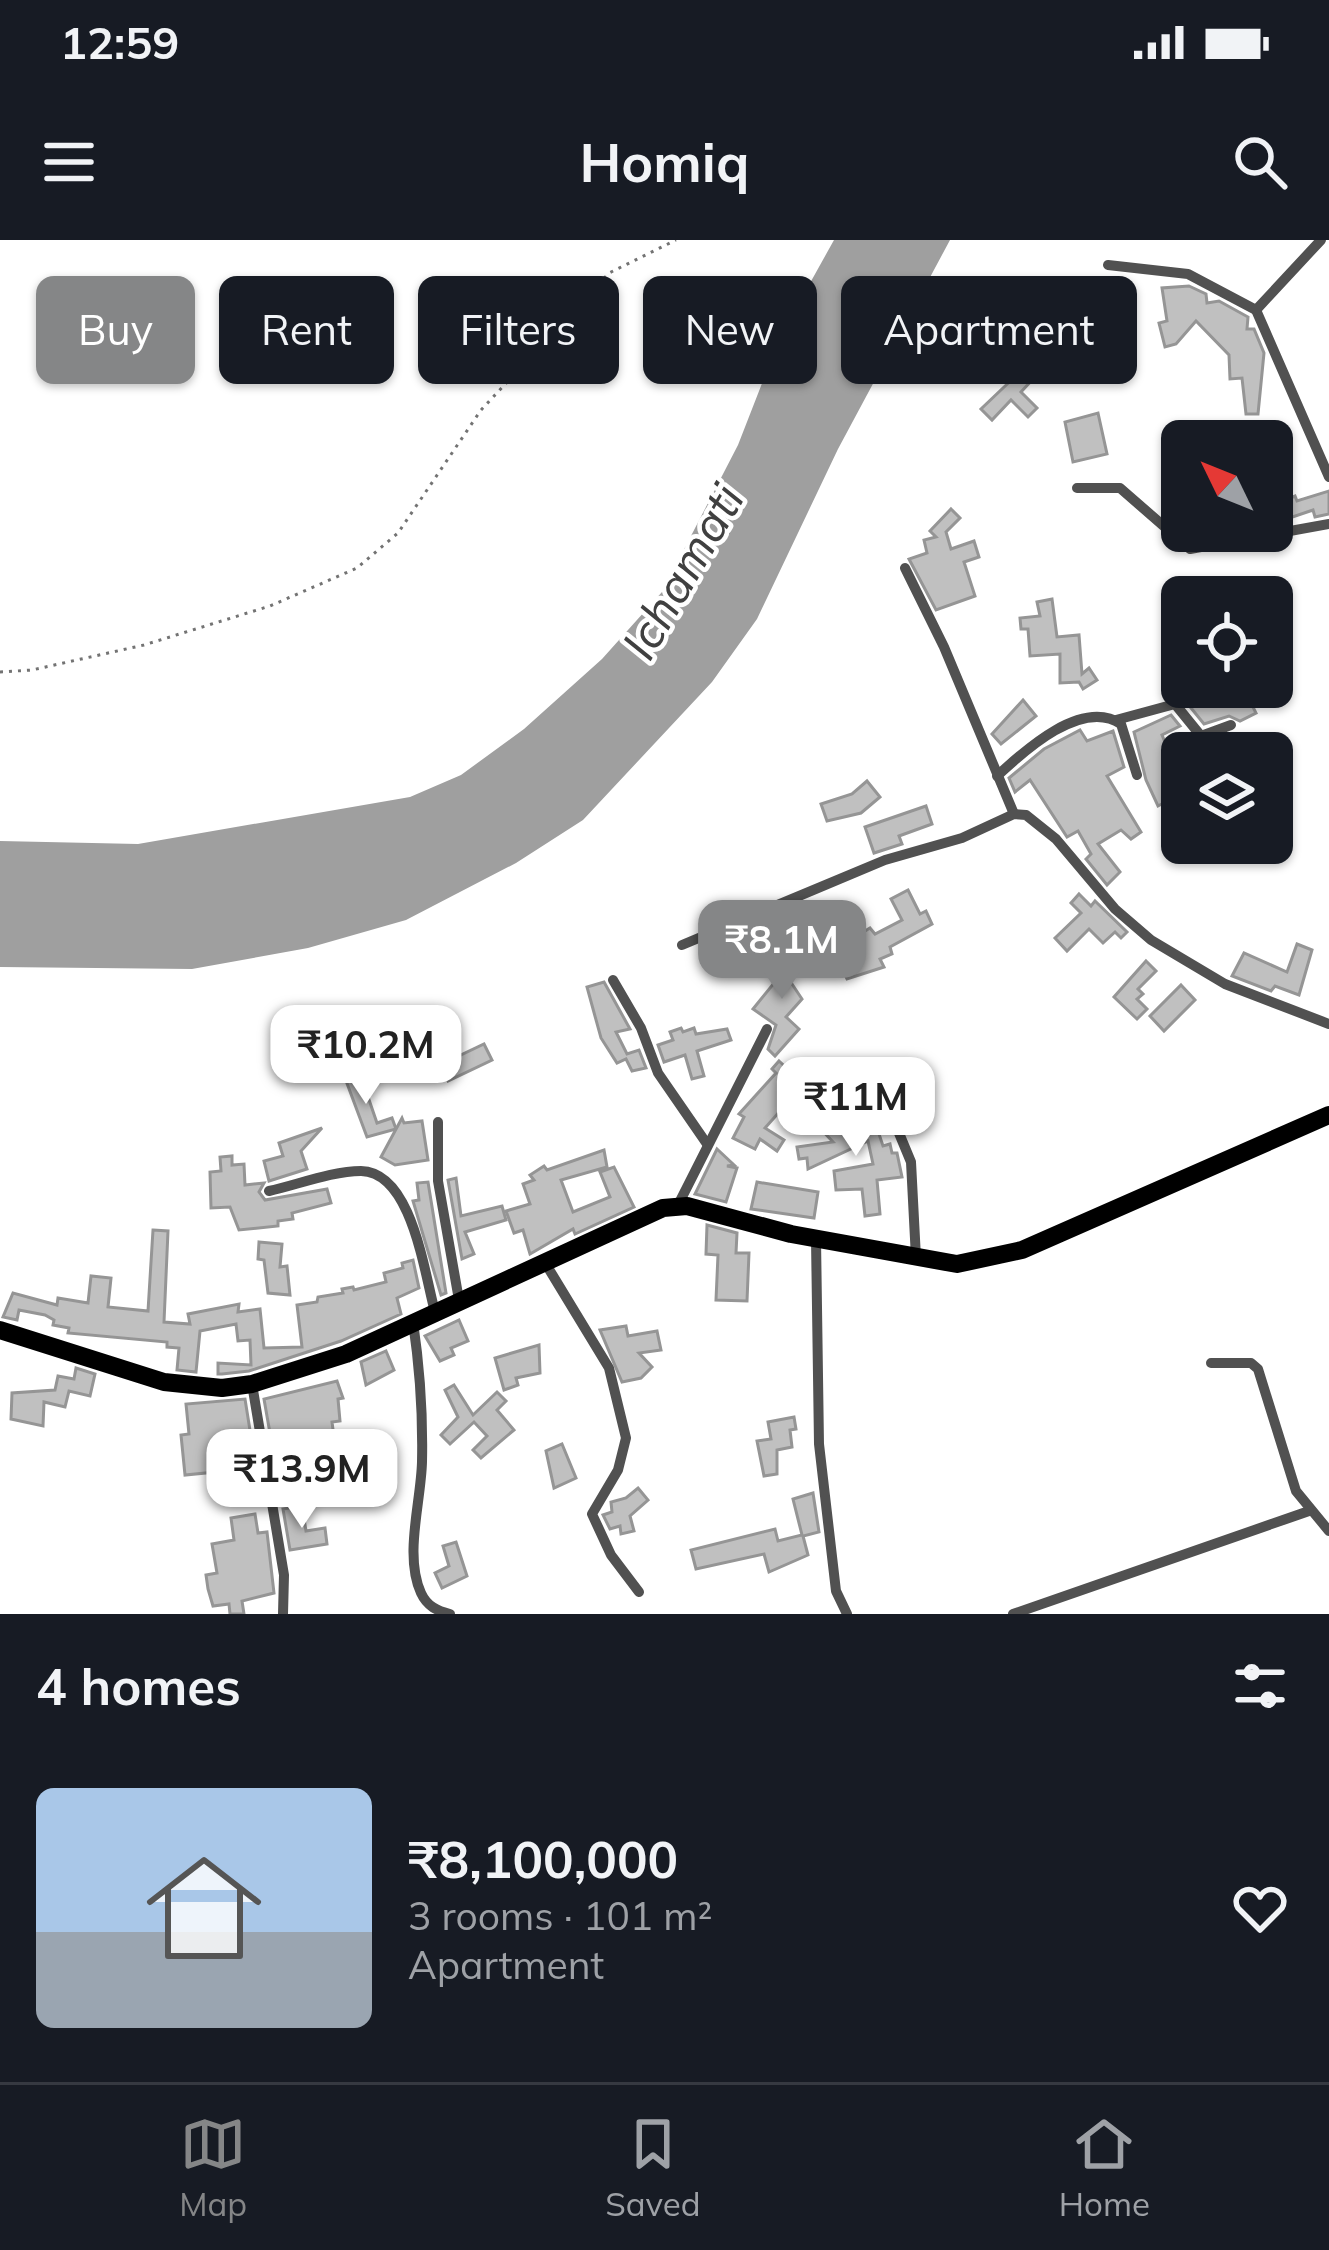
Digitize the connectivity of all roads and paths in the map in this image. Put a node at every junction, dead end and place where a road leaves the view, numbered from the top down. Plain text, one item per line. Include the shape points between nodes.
1 (676, 240) edge
2 (1321, 240) edge
3 (1108, 265) dead end
4 (1256, 310) junction
5 (1329, 477) edge
6 (1077, 488) dead end
7 (1329, 524) edge
8 (904, 568) dead end
9 (0, 672) edge
10 (1115, 720) junction
11 (1231, 725) dead end
12 (1137, 775) dead end
13 (998, 776) junction
14 (1014, 814) junction
15 (682, 945) dead end
16 (613, 980) dead end
17 (1329, 1024) edge
18 (767, 1029) dead end
19 (884, 1097) dead end
20 (1329, 1115) edge
21 (438, 1122) dead end
22 (707, 1144) junction
23 (268, 1191) dead end
24 (677, 1207) junction
25 (816, 1239) junction
26 (916, 1258) junction
27 (544, 1261) junction
28 (459, 1300) junction
29 (435, 1312) junction
30 (413, 1322) junction
31 (0, 1330) edge
32 (1211, 1364) dead end
33 (252, 1384) junction
34 (1309, 1511) junction
35 (1329, 1531) edge
36 (639, 1592) dead end
37 (283, 1614) edge
38 (450, 1614) edge
39 (847, 1614) edge
40 (1013, 1614) edge

1 - 9 path via 609,273 481,410 398,533 357,568 270,606 144,645
2 - 4 street
3 - 4 street via 1188,274
4 - 5 street
6 - 7 street via 1120,488 1190,548
8 - 13 street
10 - 11 street via 1175,704 1202,736
10 - 12 street
10 - 13 street via 1070,724
13 - 14 street
14 - 15 street
14 - 17 street via 1040,823 1151,940 1225,984
16 - 22 street via 658,1073
18 - 22 street
19 - 26 street via 911,1162
20 - 26 highway via 1022,1250 957,1264
21 - 28 street via 438,1181
22 - 24 street
23 - 29 street via 356,1171 385,1179 403,1200
24 - 25 highway
24 - 27 highway
25 - 26 highway
25 - 39 street via 819,1444 836,1591
27 - 28 highway
27 - 36 street via 612,1375 626,1452 592,1514
28 - 29 highway
29 - 30 highway
30 - 33 highway
30 - 38 street via 421,1375 416,1564 422,1597
31 - 33 highway via 164,1382
32 - 34 street via 1258,1369
33 - 37 street via 284,1575
34 - 35 street
34 - 40 street

